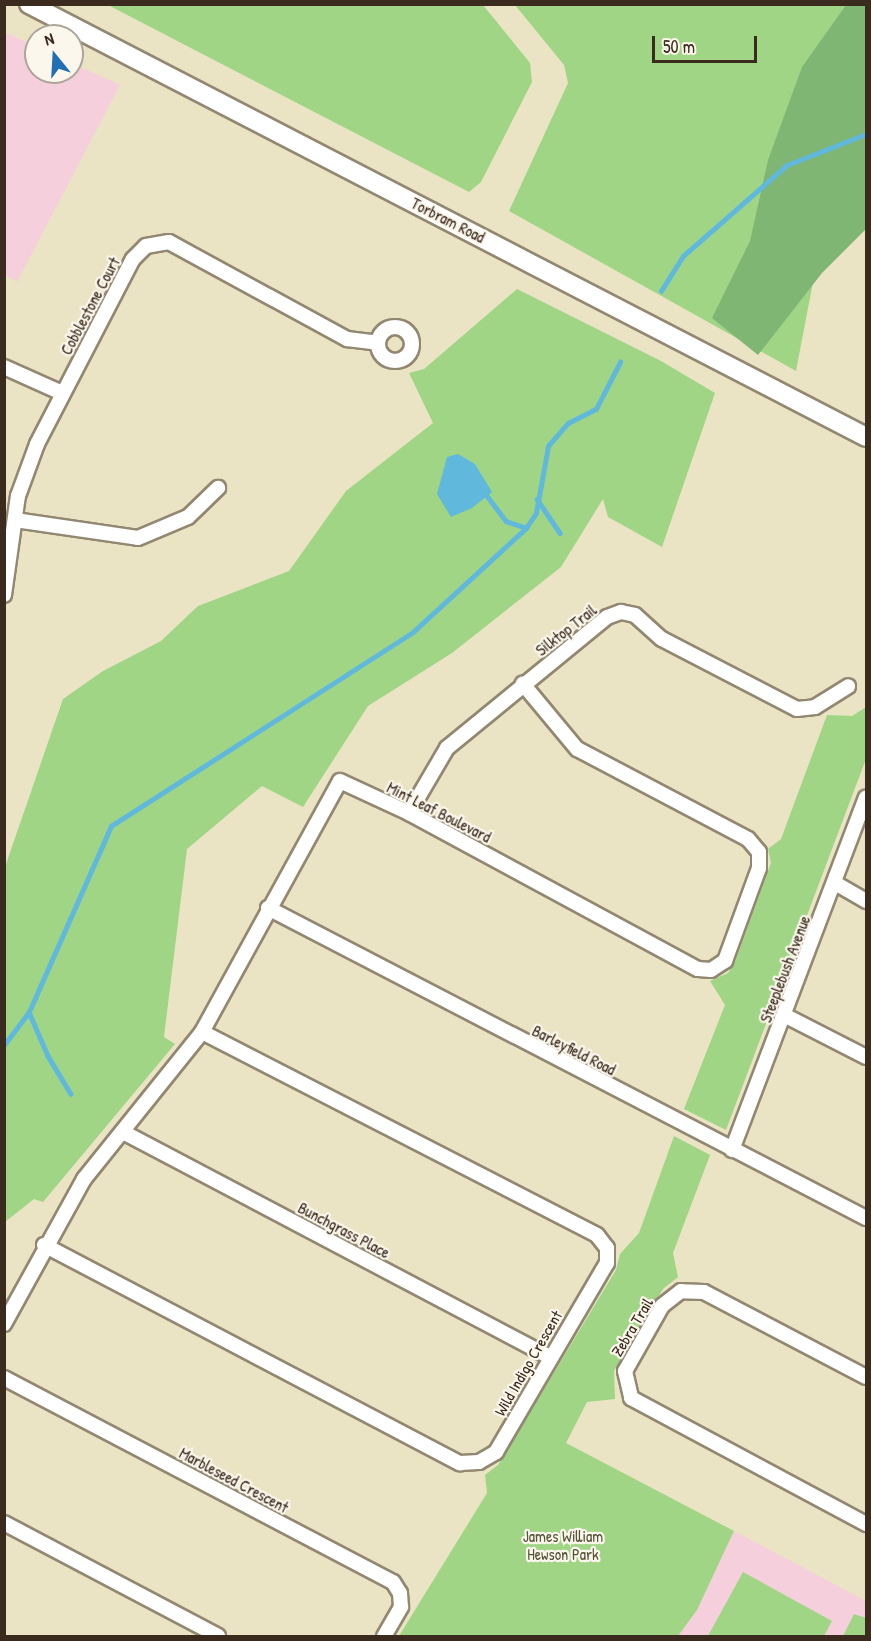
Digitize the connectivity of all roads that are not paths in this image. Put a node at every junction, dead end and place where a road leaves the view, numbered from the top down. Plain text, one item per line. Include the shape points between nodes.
1 (28, 4) edge
2 (378, 343) dead end
3 (4, 367) edge
4 (62, 393) junction
5 (867, 437) edge
6 (218, 488) dead end
7 (15, 520) junction
8 (4, 595) edge
9 (523, 684) junction
10 (848, 686) dead end
11 (867, 798) edge
12 (409, 813) junction
13 (835, 884) junction
14 (867, 901) edge
15 (268, 908) junction
16 (786, 1016) junction
17 (202, 1032) junction
18 (867, 1057) edge
19 (123, 1132) junction
20 (732, 1150) junction
21 (867, 1218) edge
22 (44, 1245) junction
23 (4, 1323) edge
24 (550, 1357) junction
25 (867, 1377) edge
26 (4, 1378) edge
27 (4, 1523) edge
28 (867, 1524) edge
29 (218, 1636) edge
30 (384, 1636) edge

1 - 5 main road, Torbram Road
2 - 4 street, Cobblestone Court via 347,339 181,248 161,241 138,251
3 - 4 street
4 - 7 street, Cobblestone Court via 36,444
6 - 7 street via 188,517 138,538
7 - 8 street, Cobblestone Court
9 - 10 street, Silktop Trail via 607,617 621,612 635,615 662,639 797,709 815,706
9 - 12 street, Silktop Trail via 447,747
9 - 12 street, Mint Leaf Boulevard via 577,749 748,839 759,852 759,868 725,961 711,970 698,969
11 - 13 street, Steeplebush Avenue
12 - 15 street, Mint Leaf Boulevard via 340,781
13 - 14 street
13 - 16 street, Steeplebush Avenue
15 - 17 street, Mint Leaf Boulevard
15 - 20 street, Barleyfield Road
16 - 18 street
16 - 20 street, Steeplebush Avenue
17 - 19 street, Mint Leaf Boulevard
17 - 24 street, Wild Indigo Crescent via 597,1235 607,1248 607,1263
19 - 22 street, Mint Leaf Boulevard via 84,1179
19 - 24 street, Bunchgrass Place
20 - 21 street, Barleyfield Road
22 - 23 street, Mint Leaf Boulevard
22 - 24 street, Wild Indigo Crescent via 460,1463 479,1462 496,1452
25 - 28 street, Zebra Trail via 704,1292 681,1291 662,1306 625,1371 625,1386 631,1398
26 - 30 street, Marbleseed Crescent via 393,1582 400,1593 401,1607
27 - 29 street

